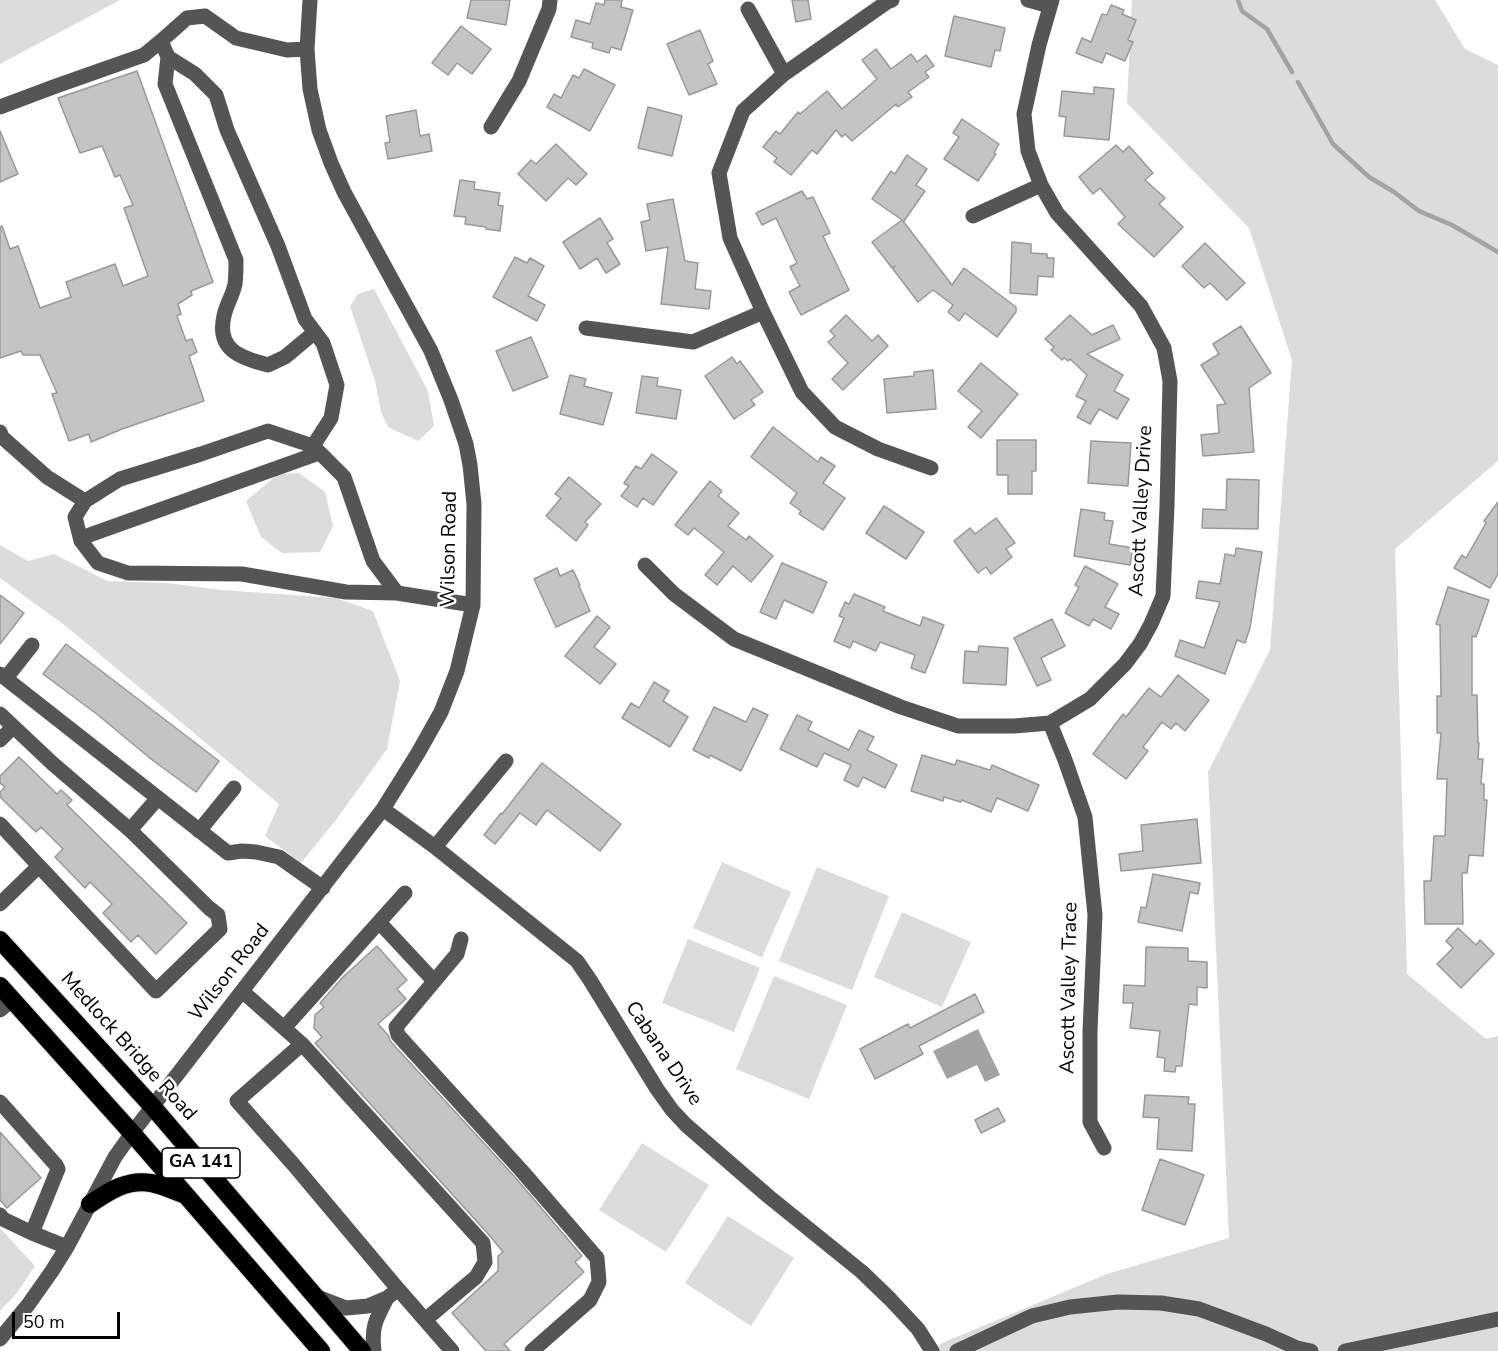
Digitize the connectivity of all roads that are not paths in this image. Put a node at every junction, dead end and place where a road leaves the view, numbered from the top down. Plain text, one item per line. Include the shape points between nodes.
1 (310, 0) edge
2 (550, 0) edge
3 (892, 0) edge
4 (1028, 0) edge
5 (1051, 3) edge
6 (748, 9) dead end
7 (161, 41) junction
8 (307, 49) junction
9 (168, 57) junction
10 (784, 74) junction
11 (0, 107) edge
12 (491, 127) dead end
13 (1041, 185) junction
14 (973, 216) dead end
15 (763, 312) junction
16 (586, 328) dead end
17 (315, 332) junction
18 (0, 432) edge
19 (316, 449) junction
20 (931, 468) dead end
21 (85, 501) junction
22 (81, 538) junction
23 (645, 565) dead end
24 (397, 593) junction
25 (473, 605) junction
26 (32, 645) dead end
27 (3, 676) edge
28 (0, 714) edge
29 (1050, 723) junction
30 (14, 727) junction
31 (0, 740) edge
32 (506, 761) dead end
33 (234, 788) dead end
34 (158, 798) junction
35 (383, 809) junction
36 (0, 825) edge
37 (130, 830) junction
38 (199, 831) junction
39 (435, 847) junction
40 (39, 866) junction
41 (323, 888) junction
42 (405, 893) dead end
43 (0, 904) edge
44 (379, 922) junction
45 (460, 939) dead end
46 (0, 940) edge
47 (434, 981) junction
48 (242, 992) junction
49 (4, 999) edge
50 (284, 1028) junction
51 (302, 1044) junction
52 (0, 1102) edge
53 (152, 1106) junction
54 (132, 1133) junction
55 (1104, 1148) dead end
56 (186, 1195) junction
57 (90, 1204) junction
58 (0, 1215) edge
59 (32, 1233) junction
60 (67, 1247) junction
61 (393, 1294) junction
62 (315, 1296) junction
63 (1498, 1319) edge
64 (425, 1320) junction
65 (0, 1339) edge
66 (321, 1351) edge
67 (362, 1351) edge
68 (374, 1351) edge
69 (452, 1351) edge
70 (532, 1351) edge
71 (932, 1351) edge
72 (957, 1351) edge
73 (1311, 1351) edge
74 (1345, 1351) edge

1 - 8 street, Wilson Road
2 - 12 street via 519,81
3 - 10 street
4 - 5 street
5 - 13 street, Ascott Valley Drive via 1024,114 1028,151
6 - 10 street
7 - 8 street via 187,18 205,16 236,38 287,50
7 - 9 street
7 - 11 street via 144,55
8 - 25 street, Wilson Road via 310,89 330,163 431,351 466,444 474,504
9 - 17 street via 195,74 216,95 305,319
9 - 17 street via 165,84 236,260 235,285 224,316 222,337 230,349 248,360 268,365 285,357
10 - 15 street via 743,111 718,173 730,238
13 - 14 street
13 - 29 street, Ascott Valley Drive via 1057,213 1141,306 1164,348 1170,381 1163,596 1140,644 1125,664 1090,699
15 - 16 street via 693,342
15 - 20 street via 802,392 835,427 878,449
17 - 19 street via 338,385 331,418
18 - 21 street via 47,477
19 - 21 street via 268,430 120,479
19 - 22 street
19 - 24 street via 344,477 373,561
21 - 22 street via 75,518
22 - 24 street via 98,563 128,573 242,574 346,592
23 - 29 street, Ascott Valley Drive via 674,594 734,639 901,707 958,726
24 - 25 street
25 - 35 street, Wilson Road via 457,671 441,712
26 - 27 street
27 - 34 street
28 - 30 street
29 - 55 street, Ascott Valley Trace via 1085,818 1095,915 1090,1122
30 - 31 street
30 - 37 street
32 - 39 street
33 - 38 street
34 - 37 street
34 - 38 street
35 - 39 street, Cabana Drive
35 - 41 street, Wilson Road
36 - 40 street
37 - 40 street via 218,915 220,929 156,991
38 - 41 street via 228,853 256,852 279,857
39 - 71 street, Cabana Drive via 577,961 672,1110 768,1196 862,1272 918,1329
40 - 43 street
41 - 48 street, Wilson Road
42 - 44 street
44 - 47 street
44 - 50 street
45 - 47 street via 457,954
46 - 53 highway, Medlock Bridge Road / GA 141
47 - 70 street via 396,1027 398,1035 597,1258 599,1282 590,1300
48 - 50 street
48 - 53 street, Wilson Road
49 - 54 highway, GA 141
50 - 51 street
51 - 61 street via 237,1101 293,1164
51 - 64 street via 483,1244 485,1262 476,1277
52 - 59 street via 58,1169
53 - 54 street, Wilson Road
53 - 62 highway, Medlock Bridge Road / GA 141
54 - 56 highway, GA 141
54 - 57 street, Wilson Road
56 - 57 highway via 152,1183 126,1184
56 - 66 highway, GA 141
57 - 60 street, Wilson Road
58 - 59 street
59 - 60 street
60 - 65 street, Wilson Road
61 - 62 street via 368,1306 346,1308
61 - 64 street
61 - 68 street via 375,1320
62 - 67 highway, Medlock Bridge Road / GA 141
63 - 74 street
64 - 69 street
72 - 73 street via 1032,1316 1118,1302 1199,1309

